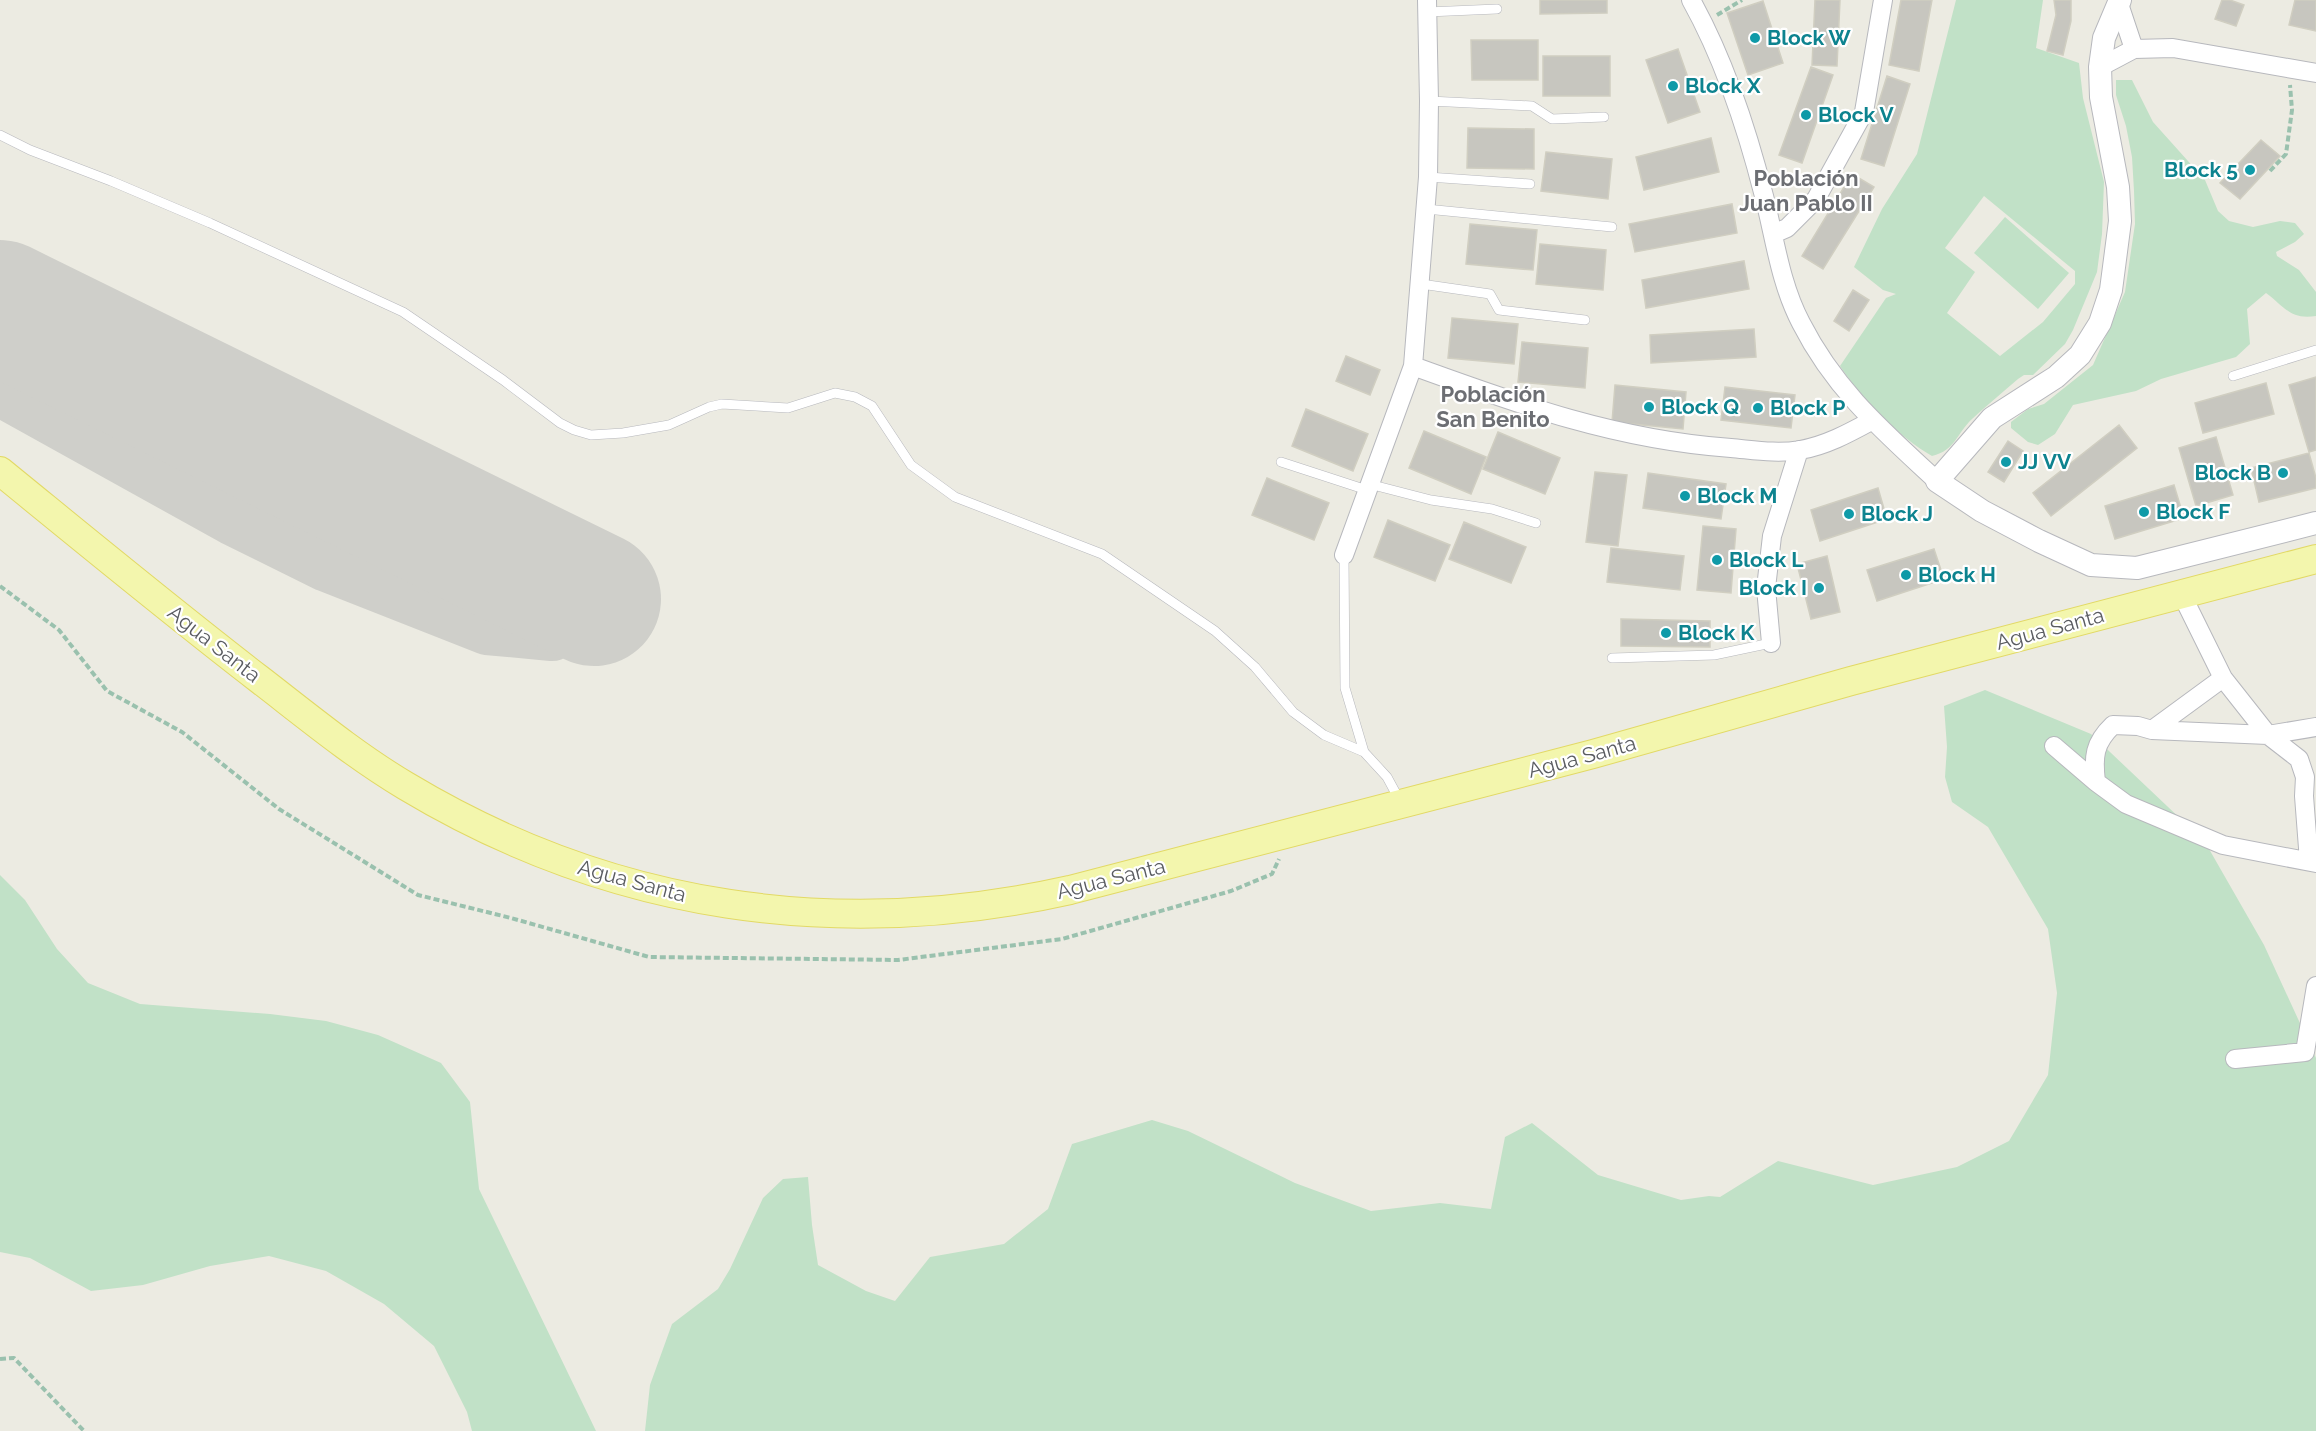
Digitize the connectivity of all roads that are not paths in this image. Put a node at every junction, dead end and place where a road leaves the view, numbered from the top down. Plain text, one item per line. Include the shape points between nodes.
1 (1691, 0) edge
2 (1883, 0) edge
3 (2119, 2) edge
4 (1427, 6) edge
5 (1497, 9) dead end
6 (2134, 49) junction
7 (2100, 67) junction
8 (2316, 73) edge
9 (1429, 101) junction
10 (1604, 117) dead end
11 (0, 135) edge
12 (1428, 177) junction
13 (1530, 184) dead end
14 (1426, 209) junction
15 (1612, 227) dead end
16 (1773, 234) junction
17 (1421, 284) junction
18 (1585, 320) dead end
19 (2316, 350) edge
20 (1413, 366) junction
21 (2234, 376) dead end
22 (1871, 421) junction
23 (1799, 450) junction
24 (1281, 462) dead end
25 (0, 471) edge
26 (1937, 481) junction
27 (1368, 487) junction
28 (1536, 523) dead end
29 (2316, 523) edge
30 (1344, 555) joint
31 (2316, 560) edge
32 (2182, 595) junction
33 (1771, 643) joint
34 (1612, 658) dead end
35 (2223, 678) junction
36 (2316, 727) edge
37 (2152, 730) junction
38 (2268, 735) junction
39 (2054, 746) dead end
40 (1364, 752) junction
41 (2096, 782) junction
42 (1401, 803) junction
43 (2313, 862) edge
44 (2316, 986) edge
45 (2311, 1056) edge
46 (2235, 1059) dead end

1 - 16 street via 1704,23 1742,122
2 - 16 street via 1864,112 1816,199 1787,228
3 - 6 street
3 - 7 street via 2104,38
4 - 5 lane
4 - 9 street
6 - 7 street
6 - 8 street via 2173,48
7 - 26 street via 2120,221 2111,290 2100,323 2080,355 2056,377 1992,418
9 - 10 lane via 1532,106 1552,119
9 - 12 street
11 - 40 lane via 210,223 403,312 574,430 591,435 632,432 669,425 722,404 788,408 835,393 855,397 872,406 911,465 955,497 1102,554 1215,631 1255,667 1293,712 1324,735
12 - 13 lane
12 - 14 street
14 - 15 lane
14 - 17 street
16 - 22 street via 1783,279 1800,322 1832,373
17 - 18 lane via 1490,294 1499,310
17 - 20 street
19 - 21 lane
20 - 23 street via 1551,415 1619,432 1708,446 1769,452
20 - 27 street
22 - 23 street
22 - 26 street
23 - 33 street via 1772,536 1766,588
24 - 27 lane
25 - 42 main road, Agua Santa via 186,623 404,785 537,852 670,893 804,913 905,914 964,909 1080,888
26 - 29 street via 1982,511 2091,565 2138,568
27 - 28 lane via 1492,510
27 - 30 street
30 - 40 lane via 1345,688
31 - 32 main road, Agua Santa
32 - 35 street
32 - 42 main road, Agua Santa
33 - 34 lane via 1714,655
35 - 37 street
35 - 38 street
36 - 38 street
37 - 38 street
37 - 41 street via 2113,725 2100,737 2094,764
38 - 43 street via 2299,759 2305,777
39 - 41 street
40 - 42 lane via 1387,777
41 - 43 street via 2126,804 2223,845
44 - 45 street
45 - 46 street

